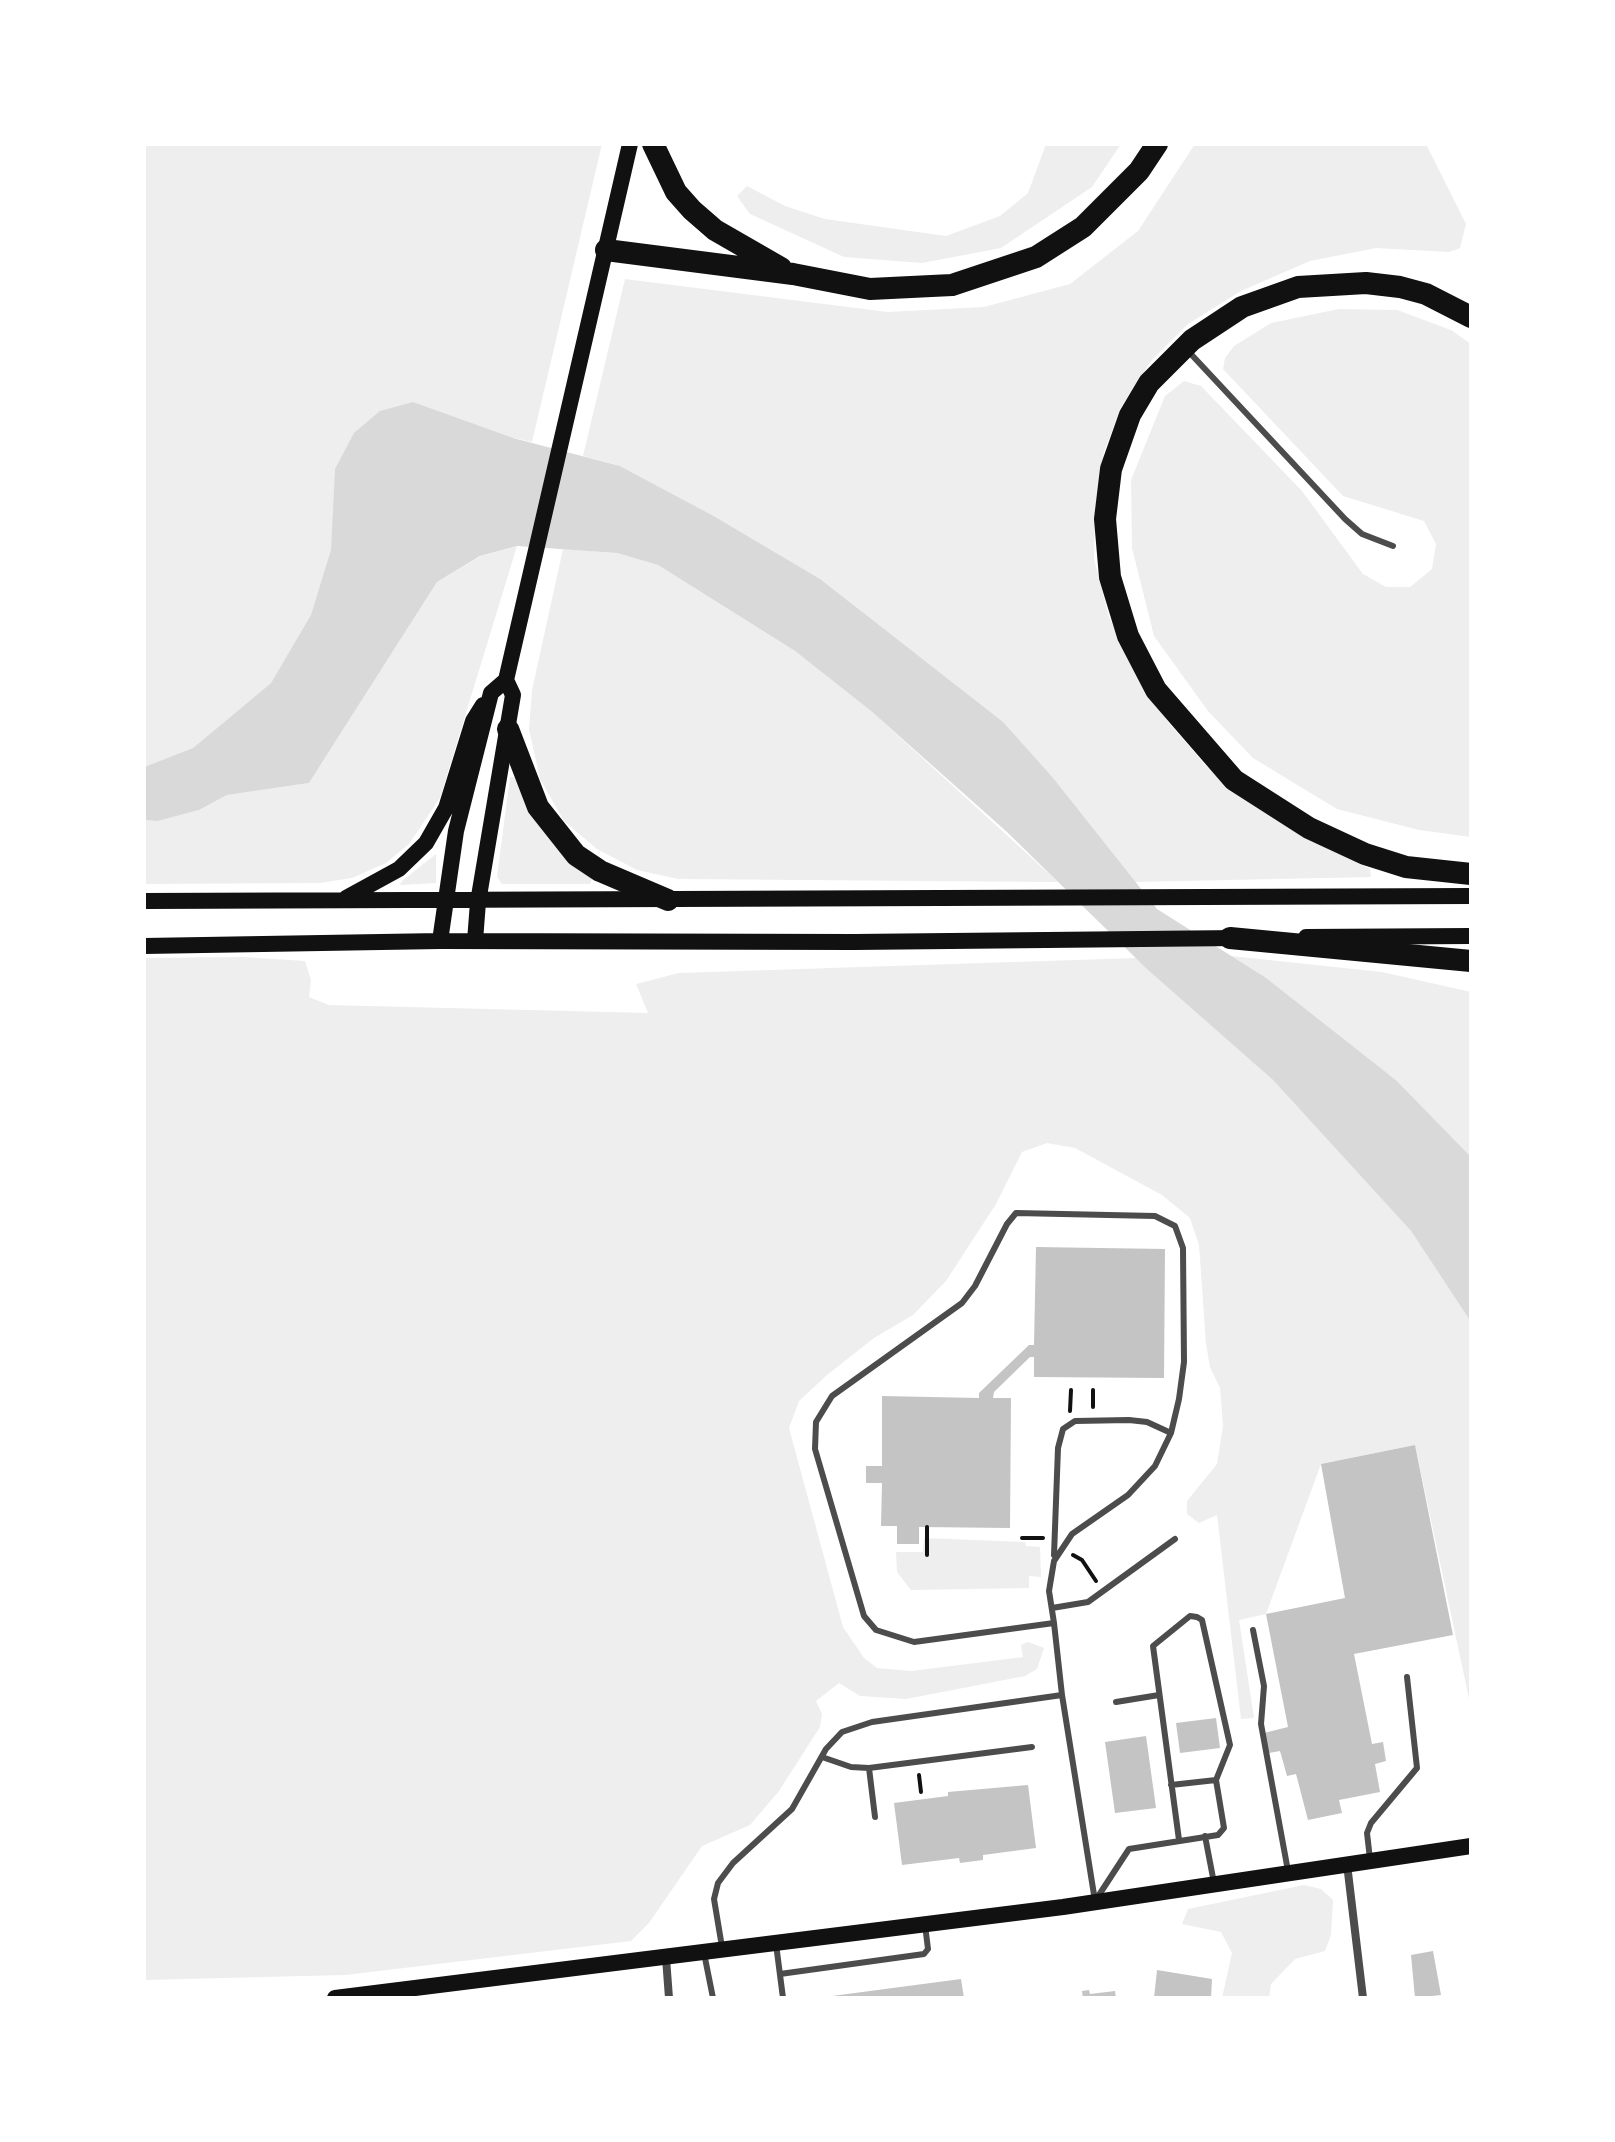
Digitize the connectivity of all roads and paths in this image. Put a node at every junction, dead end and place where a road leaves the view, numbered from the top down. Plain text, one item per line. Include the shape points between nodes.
1 (630, 144) edge
2 (653, 144) edge
3 (1157, 144) edge
4 (606, 250) junction
5 (793, 274) junction
6 (1471, 317) edge
7 (1184, 348) junction
8 (1393, 546) dead end
9 (506, 680) junction
10 (491, 693) junction
11 (508, 729) junction
12 (1471, 874) edge
13 (1471, 896) edge
14 (668, 900) junction
15 (144, 901) edge
16 (339, 901) junction
17 (445, 901) junction
18 (478, 902) junction
19 (1471, 936) edge
20 (1230, 938) joint
21 (440, 941) junction
22 (475, 941) junction
23 (1340, 942) junction
24 (144, 946) edge
25 (1471, 961) edge
26 (1171, 1433) junction
27 (927, 1527) dead end
28 (1022, 1538) dead end
29 (1055, 1539) junction
30 (1175, 1539) dead end
31 (1061, 1549) junction
32 (927, 1555) dead end
33 (1054, 1561) junction
34 (1103, 1592) junction
35 (1052, 1608) junction
36 (1054, 1623) junction
37 (1253, 1630) dead end
38 (1407, 1677) dead end
39 (1062, 1695) junction
40 (1159, 1695) junction
41 (1116, 1702) dead end
42 (1032, 1747) dead end
43 (822, 1757) junction
44 (869, 1768) junction
45 (1216, 1780) junction
46 (1171, 1785) junction
47 (875, 1817) dead end
48 (1205, 1836) junction
49 (1179, 1840) junction
50 (1471, 1846) edge
51 (1370, 1859) junction
52 (1347, 1862) junction
53 (1288, 1871) junction
54 (1214, 1883) junction
55 (1095, 1901) junction
56 (925, 1924) junction
57 (776, 1944) junction
58 (722, 1950) junction
59 (704, 1953) junction
60 (666, 1958) junction
61 (780, 1974) junction
62 (335, 1998) edge
63 (669, 1998) edge
64 (713, 1998) edge
65 (783, 1998) edge
66 (1363, 1998) edge

1 - 4 main road
2 - 5 highway via 676,192 692,210 744,248
3 - 5 highway via 1139,171 1083,227 1036,257 980,278 924,289 870,289
4 - 5 highway
4 - 9 main road
6 - 7 highway via 1400,287 1331,283 1298,287 1242,307
7 - 8 lane via 1345,519 1362,534
7 - 12 highway via 1149,383 1130,415 1111,469 1105,519 1118,606 1156,690 1234,780 1309,828 1406,867
9 - 10 main road
9 - 11 main road via 513,695
10 - 16 main road via 473,721 446,808 426,843 399,869
10 - 17 main road via 456,831
11 - 14 highway via 538,807 576,855
11 - 18 main road
13 - 14 main road
14 - 18 main road
15 - 16 main road
16 - 17 main road
17 - 18 main road
17 - 21 main road
18 - 22 main road
19 - 23 main road
20 - 22 main road
20 - 23 highway
21 - 22 main road
21 - 24 main road
23 - 25 highway
26 - 29 lane via 1129,1420 1075,1421 1063,1429
26 - 31 lane via 1138,1486 1072,1534
26 - 36 lane via 1184,1362 1183,1248 1175,1226 1146,1214 1016,1213 962,1303 825,1403 816,1422 815,1449 868,1623 884,1635 914,1642
27 - 32 path
28 - 29 path
29 - 33 lane
30 - 34 lane
31 - 33 lane
31 - 34 path via 1082,1560
33 - 35 lane
34 - 35 lane via 1081,1605
35 - 36 lane
36 - 39 lane
37 - 53 lane via 1264,1686 1261,1724
38 - 51 lane via 1417,1768 1371,1823
39 - 43 lane via 855,1726 842,1732
39 - 55 lane
40 - 41 lane
40 - 45 lane via 1153,1646 1190,1616 1197,1617 1202,1620 1230,1745
40 - 46 lane
42 - 44 lane
43 - 44 lane
43 - 58 lane via 792,1809 718,1883 714,1899
44 - 47 lane
45 - 46 lane
45 - 48 lane via 1224,1828 1218,1835
46 - 49 lane
48 - 49 lane
48 - 54 lane
49 - 55 lane via 1129,1849
50 - 51 main road
51 - 52 main road
52 - 53 main road
52 - 66 street
53 - 54 main road
54 - 55 main road
55 - 56 main road
56 - 57 main road
56 - 61 lane via 924,1954
57 - 58 main road
57 - 61 lane
58 - 59 main road
59 - 60 main road
59 - 64 lane
60 - 62 main road
60 - 63 street
61 - 65 lane

